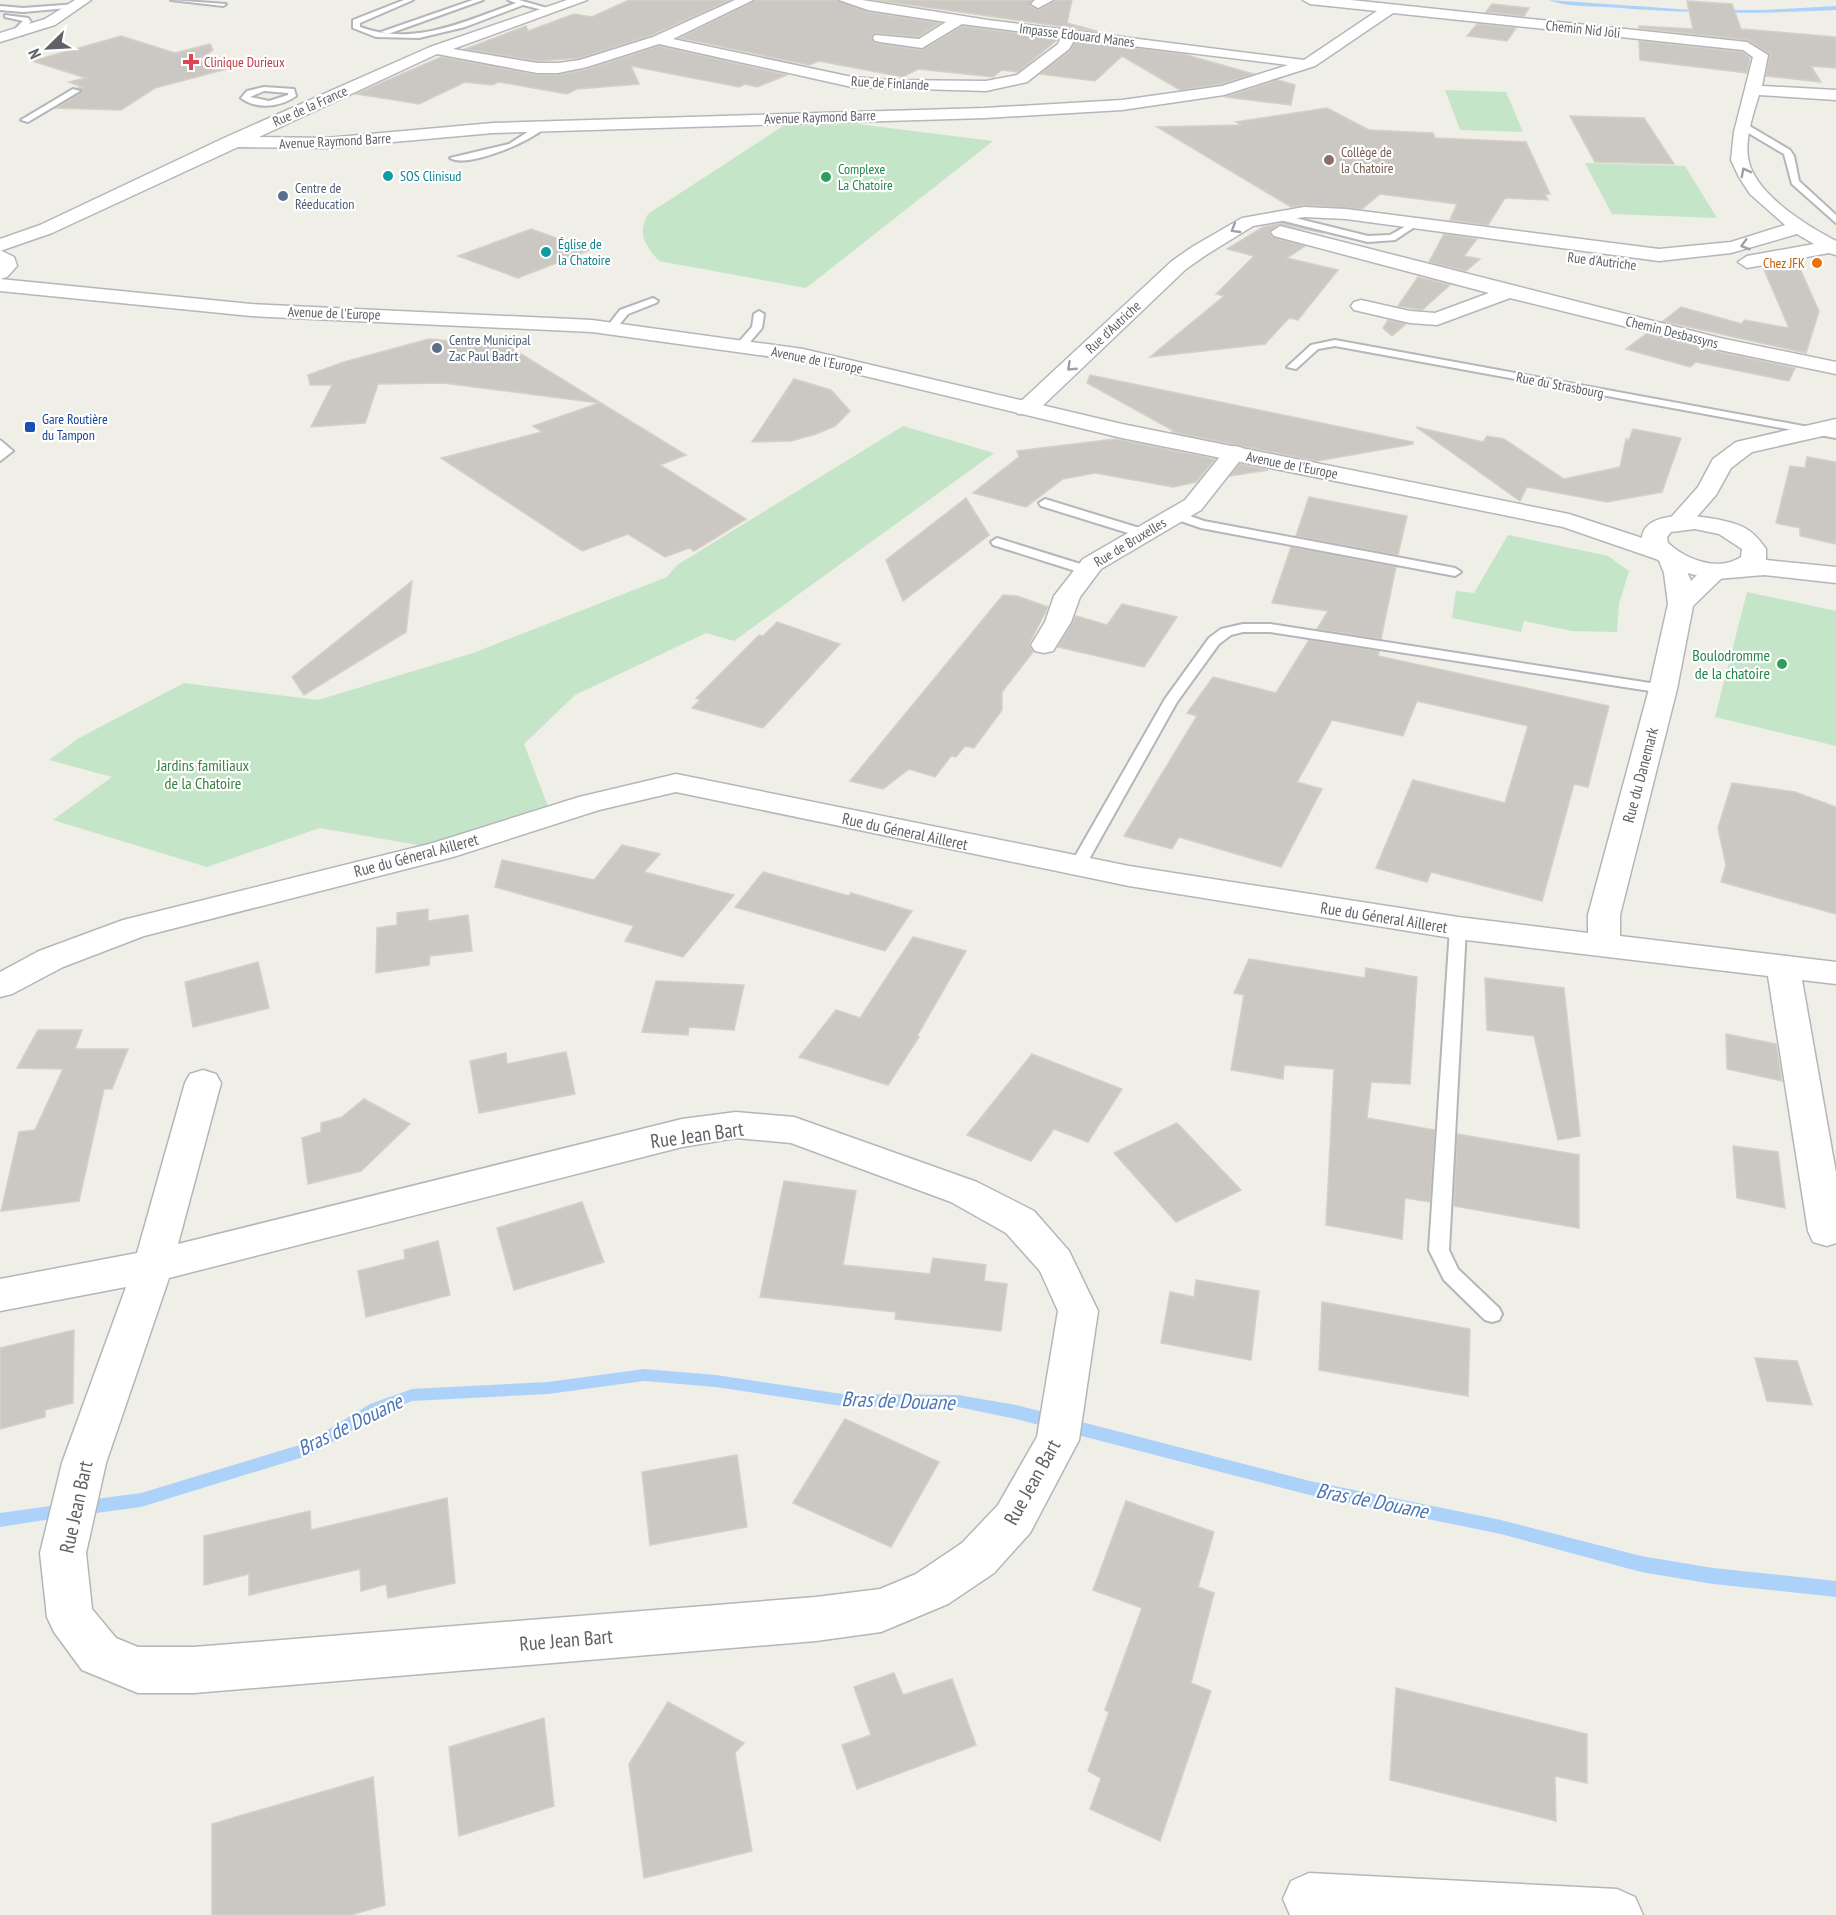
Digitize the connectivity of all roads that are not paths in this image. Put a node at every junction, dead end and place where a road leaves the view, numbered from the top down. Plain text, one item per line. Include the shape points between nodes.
1 (174, 0) edge
2 (410, 0) edge
3 (480, 0) edge
4 (510, 0) edge
5 (579, 0) edge
6 (746, 0) edge
7 (846, 0) edge
8 (1310, 0) edge
9 (80, 3) edge
10 (523, 3) junction
11 (223, 4) dead end
12 (0, 8) edge
13 (1390, 9) junction
14 (551, 10) junction
15 (0, 15) edge
16 (960, 19) junction
17 (20, 33) junction
18 (1070, 34) junction
19 (376, 35) junction
20 (0, 38) edge
21 (880, 38) dead end
22 (658, 40) junction
23 (435, 50) junction
24 (1310, 63) junction
25 (1751, 90) junction
26 (76, 91) dead end
27 (1836, 95) edge
28 (282, 101) junction
29 (305, 108) junction
30 (25, 120) dead end
31 (543, 126) junction
32 (1743, 126) junction
33 (230, 142) junction
34 (454, 158) dead end
35 (1375, 217) junction
36 (1836, 220) edge
37 (1278, 224) junction
38 (1800, 226) junction
39 (1408, 228) junction
40 (1834, 248) edge
41 (3, 260) edge
42 (0, 285) edge
43 (52, 289) junction
44 (1509, 292) junction
45 (653, 302) dead end
46 (1361, 306) dead end
47 (759, 314) dead end
48 (610, 328) junction
49 (741, 346) junction
50 (1292, 367) dead end
51 (1836, 368) edge
52 (1026, 409) junction
53 (1836, 426) edge
54 (1811, 431) junction
55 (1836, 435) edge
56 (0, 443) edge
57 (1235, 453) junction
58 (0, 459) edge
59 (1708, 490) junction
60 (1045, 503) dead end
61 (1176, 515) junction
62 (1569, 521) junction
63 (1671, 524) junction
64 (1729, 530) junction
65 (1142, 533) junction
66 (997, 542) dead end
67 (1666, 555) junction
68 (1737, 563) junction
69 (1086, 570) junction
70 (1455, 572) dead end
71 (1836, 574) edge
72 (1681, 604) junction
73 (1044, 645) dead end
74 (1663, 689) junction
75 (1077, 867) junction
76 (1458, 928) junction
77 (1604, 947) junction
78 (1783, 967) junction
79 (1836, 973) edge
80 (0, 986) edge
81 (203, 1083) dead end
82 (1827, 1231) dead end
83 (153, 1266) junction
84 (0, 1295) edge
85 (1492, 1314) dead end
86 (1309, 1899) dead end
87 (1618, 1915) edge

1 - 11 lane
2 - 19 lane via 356,22 357,28
3 - 19 lane
4 - 10 lane
5 - 14 street, Rue de la France
6 - 22 street, Rue de Finlande
7 - 16 street, Impasse Edouard Manes
8 - 13 street, Chemin Nid Joli
9 - 12 lane via 22,10
9 - 17 street via 51,22
10 - 14 lane
10 - 19 lane via 426,35
13 - 24 street, Avenue Raymond Barre
13 - 25 street, Chemin Nid Joli via 1737,43 1760,52 1766,72
14 - 23 street, Rue de la France
15 - 17 lane via 26,19
16 - 18 street, Impasse Edouard Manes
16 - 21 street via 922,44
17 - 20 street
18 - 22 street, Rue de Finlande via 1064,46 1022,79 986,86 852,82
18 - 24 street, Impasse Edouard Manes
22 - 23 street, Rue de Finlande via 558,68 537,68
23 - 29 street, Rue de la France
24 - 31 street, Avenue Raymond Barre via 1224,90 1122,105 985,113
25 - 27 street
25 - 32 street
26 - 30 lane
28 - 28 lane via 252,102 245,98 264,90 291,92 292,96
28 - 29 lane
29 - 33 street, Rue de la France
31 - 33 street, Avenue Raymond Barre via 326,143
31 - 34 lane via 498,152
32 - 36 lane via 1787,152 1795,182
38 -> 32 street via 1757,195 1740,163
33 - 41 street, Rue de la France via 46,229
35 - 37 street, Rue d'Autriche via 1304,212
38 -> 35 street, Rue d'Autriche via 1740,248 1696,255 1659,255
35 - 39 street, Rue d'Autriche
37 - 39 lane via 1368,239 1392,238
37 - 44 street, Chemin Desbassyns
37 -> 52 street, Rue d'Autriche via 1248,222 1179,265
38 - 40 street
39 - 40 street, Rue d'Autriche via 1565,257 1654,267 1709,267
41 - 43 street, Avenue de l'Europe
42 - 43 street, Avenue de l'Europe
43 - 48 street, Avenue de l'Europe via 251,310
44 - 46 street via 1437,319 1401,316
44 - 51 street, Chemin Desbassyns
45 - 48 lane via 624,312
47 - 49 lane via 757,328
48 - 49 street, Avenue de l'Europe
49 - 52 street, Avenue de l'Europe via 803,355
50 - 54 lane, Rue du Strasbourg via 1315,347 1335,343
52 - 57 street, Avenue de l'Europe
53 - 54 street
54 - 55 lane, Rue du Strasbourg
54 - 59 street via 1744,447 1721,464
56 - 58 lane via 7,451
57 - 61 street, Rue de Bruxelles via 1193,505
57 - 62 street, Avenue de l'Europe
59 - 63 street
59 - 64 street via 1712,511
60 - 65 lane
61 - 65 street, Rue de Bruxelles
61 - 70 lane via 1202,524
62 - 63 street, Avenue de l'Europe
62 - 67 street, Avenue de l'Europe
63 - 64 street, Avenue de l'Europe via 1712,525
63 - 67 street, Rue du Danemark via 1654,535 1653,541
64 - 68 street via 1746,539
65 - 69 street, Rue de Bruxelles
66 - 69 lane
67 - 68 street, Avenue de l'Europe via 1691,567
67 - 72 street, Rue du Danemark via 1677,573
68 - 71 street
68 - 72 street
69 - 73 street, Rue de Bruxelles via 1067,596
72 - 74 street, Rue du Danemark
74 - 75 lane via 1270,628 1226,632 1214,641 1170,702
74 - 77 street, Rue du Danemark via 1604,915
75 - 76 street, Rue du Géneral Ailleret
75 - 80 street, Rue du Géneral Ailleret via 676,783 590,803 442,850 134,928 51,959
76 - 77 street, Rue du Géneral Ailleret
76 - 85 lane via 1439,1250 1451,1274
77 - 78 street, Rue du Géneral Ailleret
78 - 79 street, Rue du Géneral Ailleret
78 - 82 street
81 - 83 street, Rue Jean Bart
83 - 83 street, Rue Jean Bart via 682,1133 736,1125 794,1130 964,1192 1020,1222 1055,1262 1078,1311 1058,1440 1014,1519 978,1558 932,1589 881,1610 816,1619 205,1670 138,1670 99,1654 70,1617 63,1552 84,1463
83 - 84 street, Rue Jean Bart
86 - 87 street

